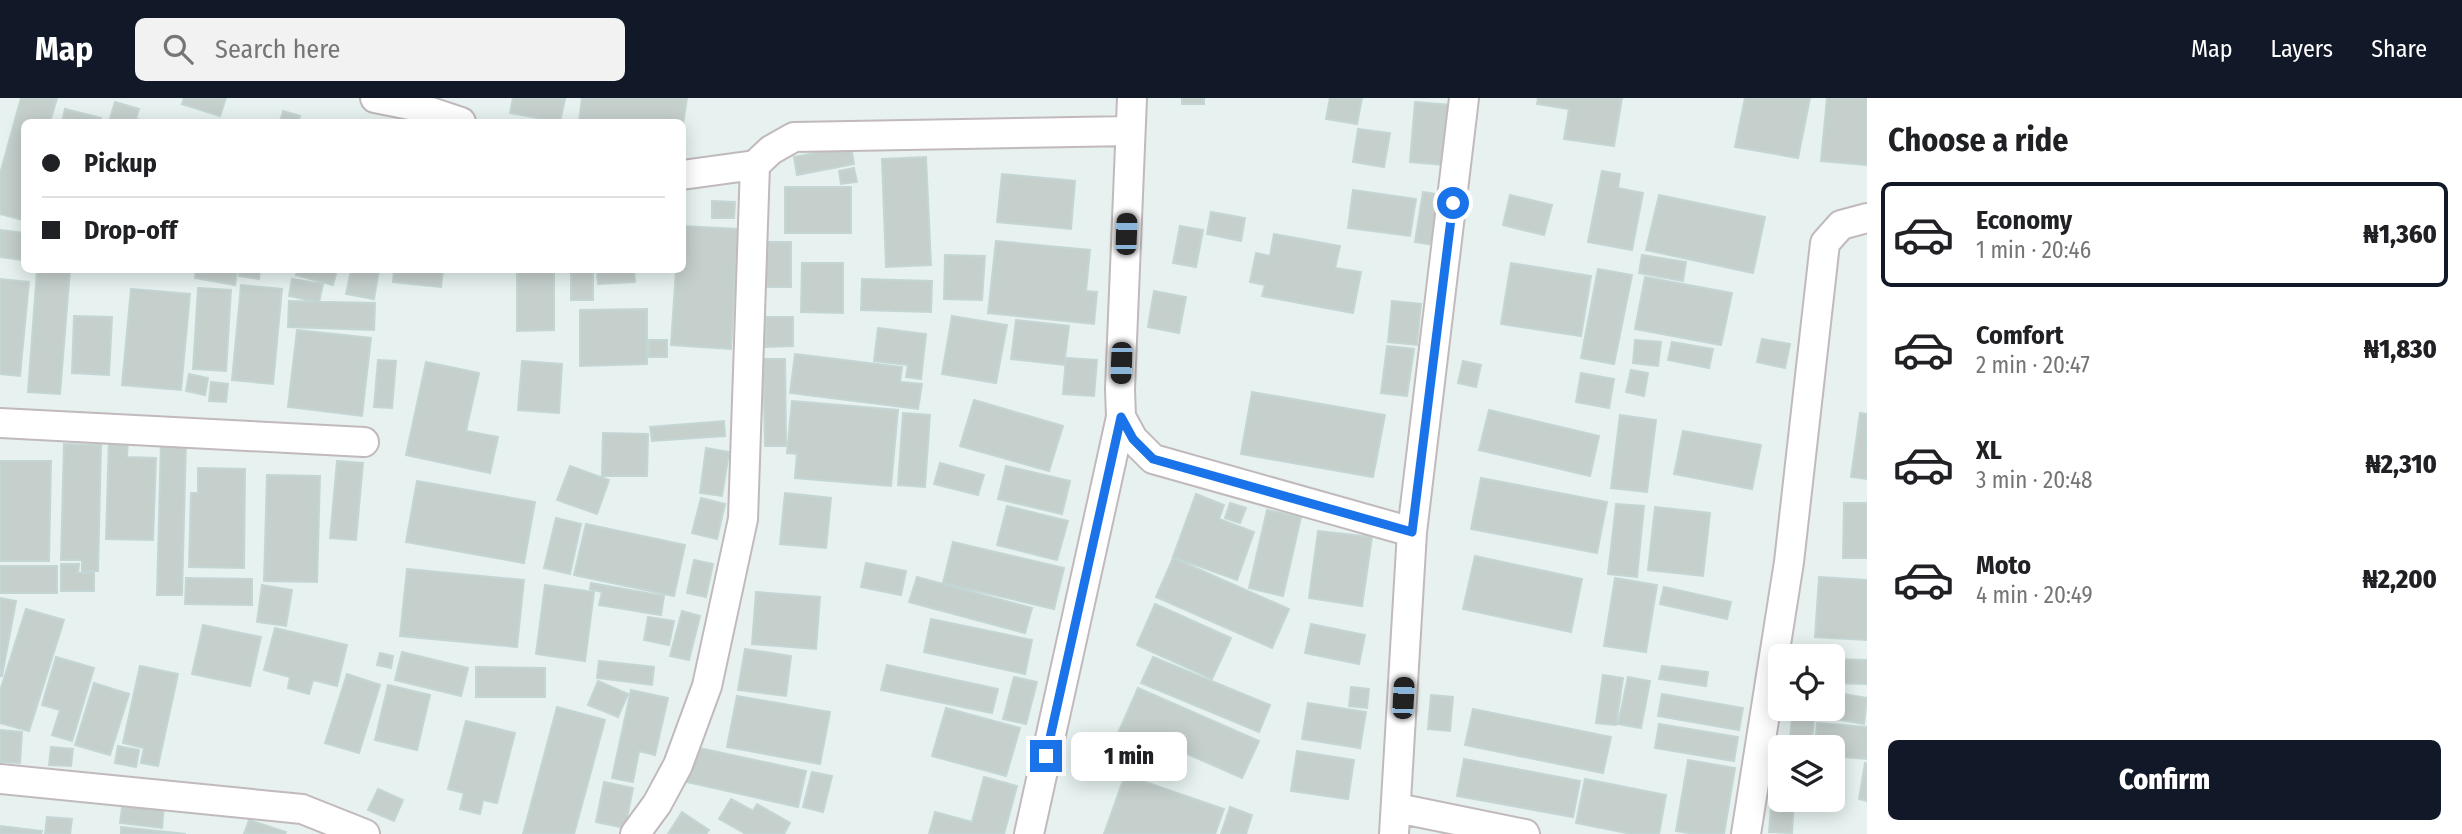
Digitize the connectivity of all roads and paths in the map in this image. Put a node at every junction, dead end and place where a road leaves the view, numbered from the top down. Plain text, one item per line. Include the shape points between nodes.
1 (375, 98) edge
2 (1132, 98) edge
3 (1464, 98) edge
4 (451, 119) edge
5 (1130, 131) junction
6 (755, 165) junction
7 (686, 174) edge
8 (1867, 218) edge
9 (1121, 417) junction
10 (0, 423) edge
11 (364, 442) dead end
12 (1412, 532) junction
13 (0, 779) edge
14 (1396, 821) edge
15 (365, 834) edge
16 (635, 834) edge
17 (1029, 834) edge
18 (1524, 834) edge
19 (1746, 834) edge

1 - 4 street
2 - 5 street
3 - 12 street
5 - 6 street via 794,137
5 - 9 street
6 - 7 street
6 - 16 street via 743,519 707,686 678,765
8 - 19 street via 1841,225 1825,243 1789,562
9 - 12 street via 1133,439 1153,459
9 - 17 street
10 - 11 street
12 - 14 street
13 - 15 street via 302,809
14 - 18 street

